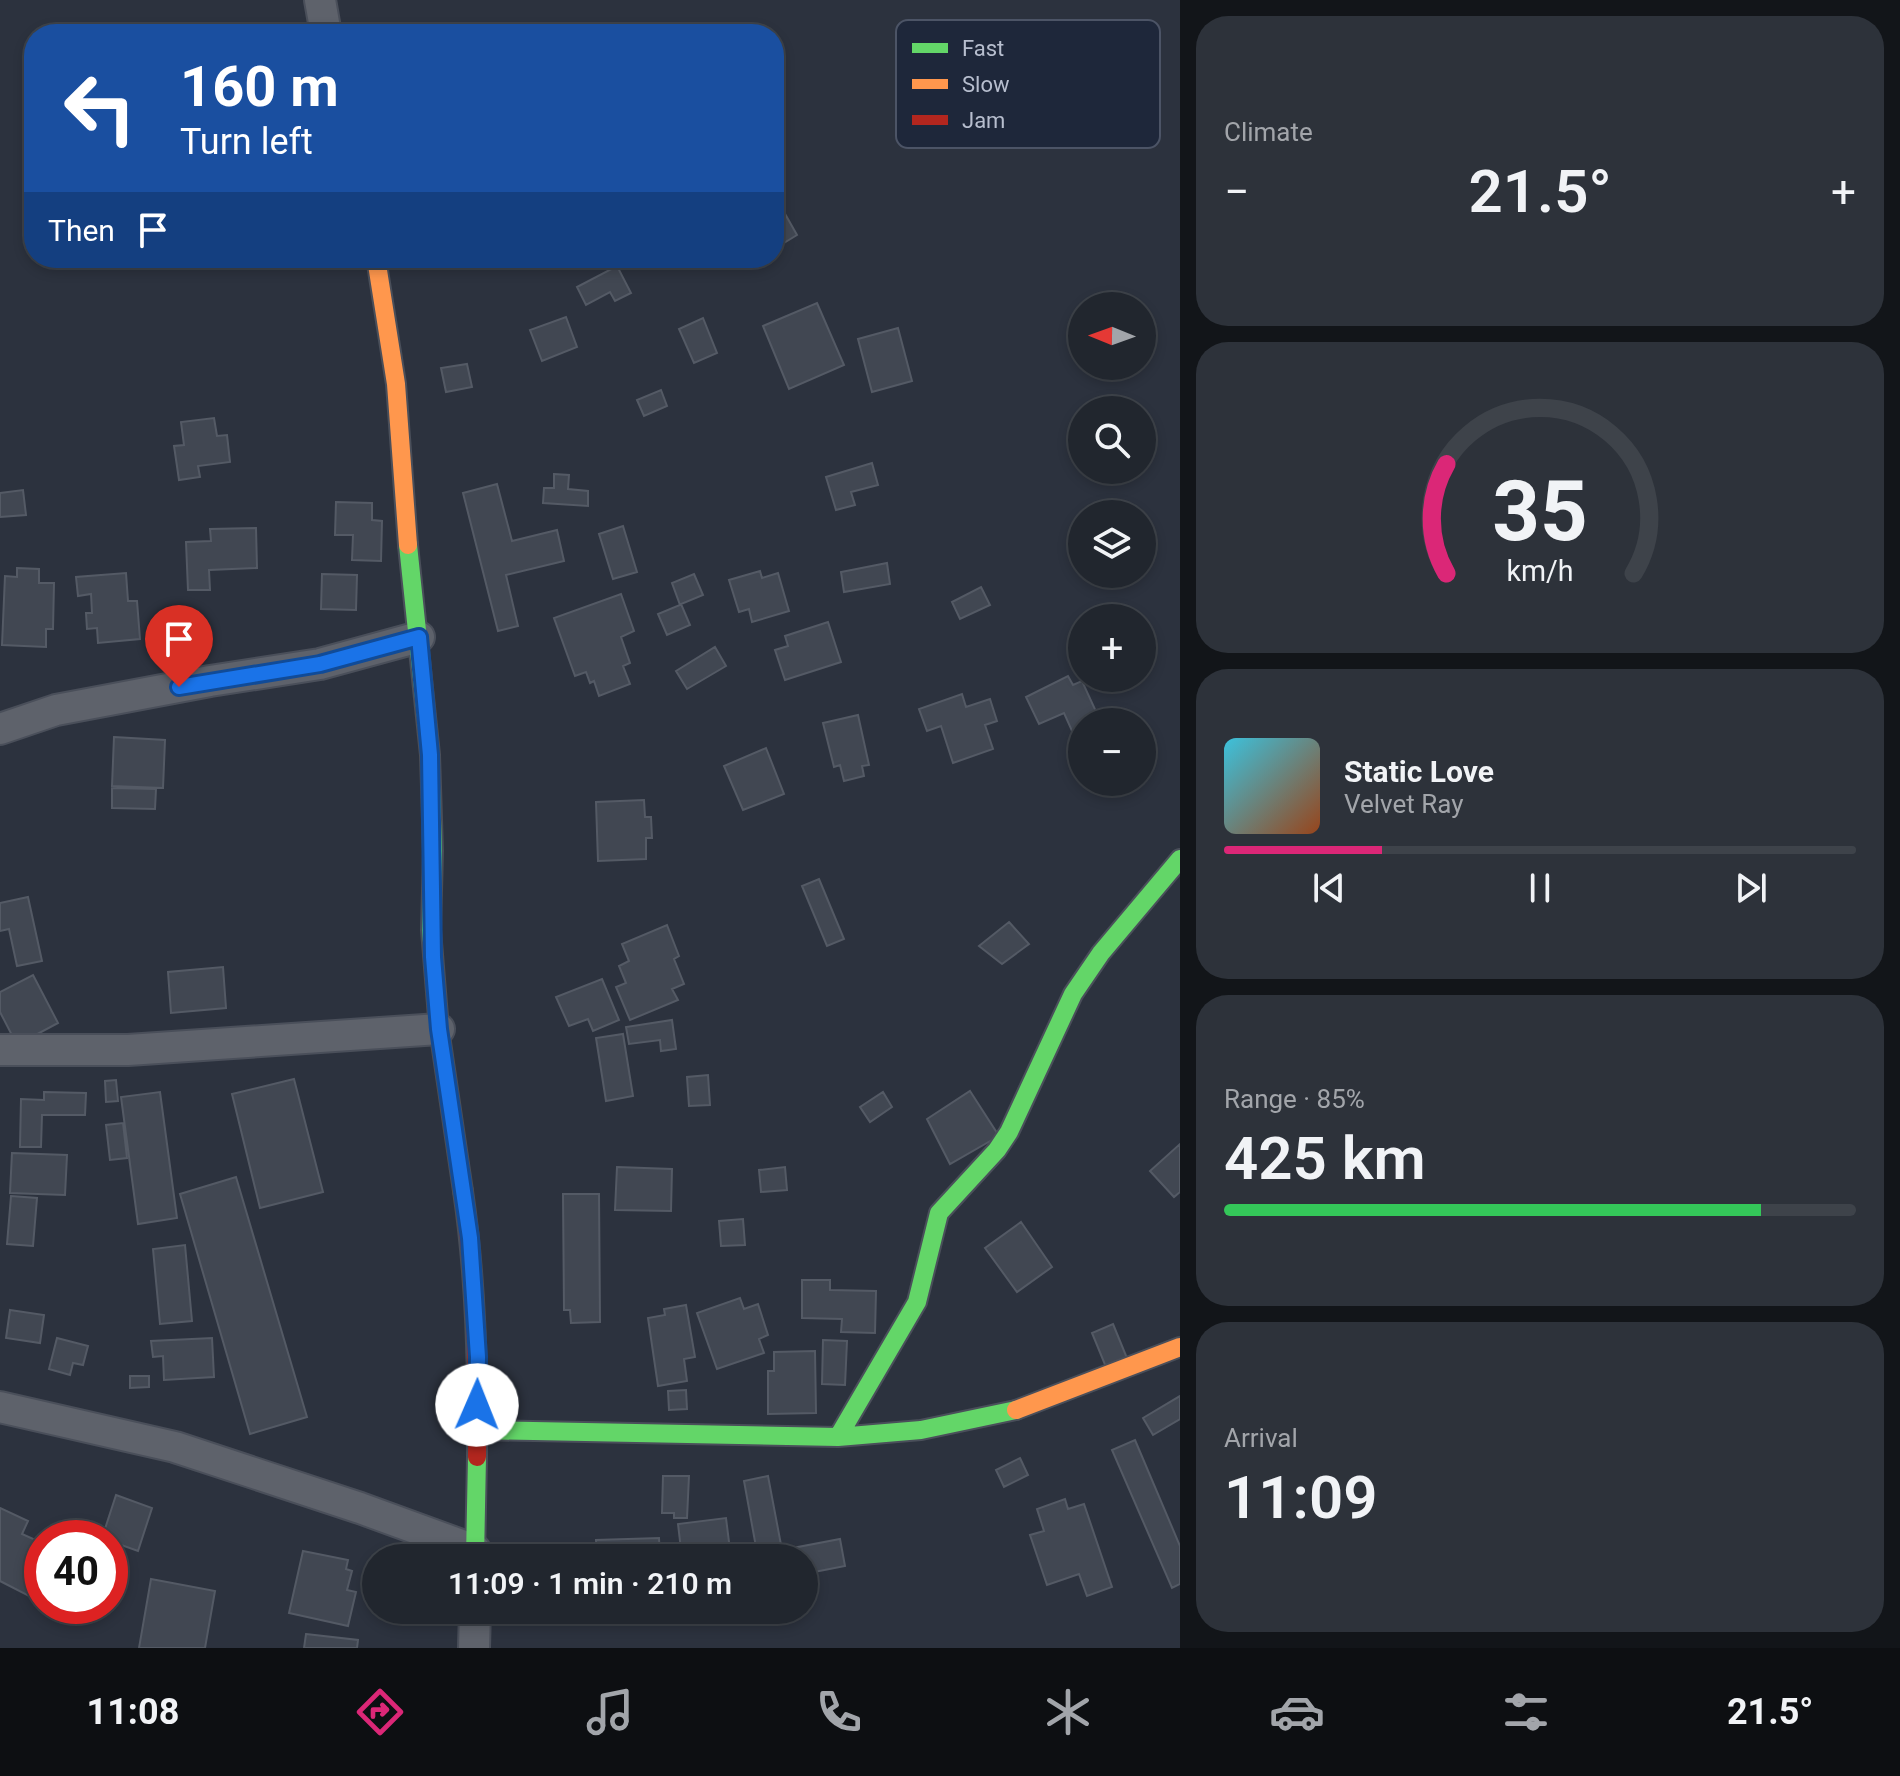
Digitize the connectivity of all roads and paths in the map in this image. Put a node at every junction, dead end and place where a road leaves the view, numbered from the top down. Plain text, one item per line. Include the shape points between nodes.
1 (320, 0) edge
2 (324, 24) edge
3 (378, 268) edge
4 (419, 637) junction
5 (0, 729) edge
6 (1180, 859) edge
7 (439, 1029) junction
8 (0, 1050) edge
9 (1180, 1347) edge
10 (0, 1407) edge
11 (477, 1430) junction
12 (838, 1437) junction
13 (450, 1544) edge
14 (475, 1544) edge
15 (475, 1624) edge
16 (474, 1648) edge

1 - 2 street
3 - 4 street via 396,384 403,508
4 - 5 street via 320,664 56,710
4 - 7 street via 430,755 431,930
6 - 12 street via 1094,963 1073,994 1009,1132 939,1213 917,1302
7 - 8 street via 128,1050
7 - 11 street via 470,1238
9 - 12 street via 1010,1412 921,1430
10 - 13 street via 175,1447 360,1508
11 - 12 street
11 - 14 street
15 - 16 street

